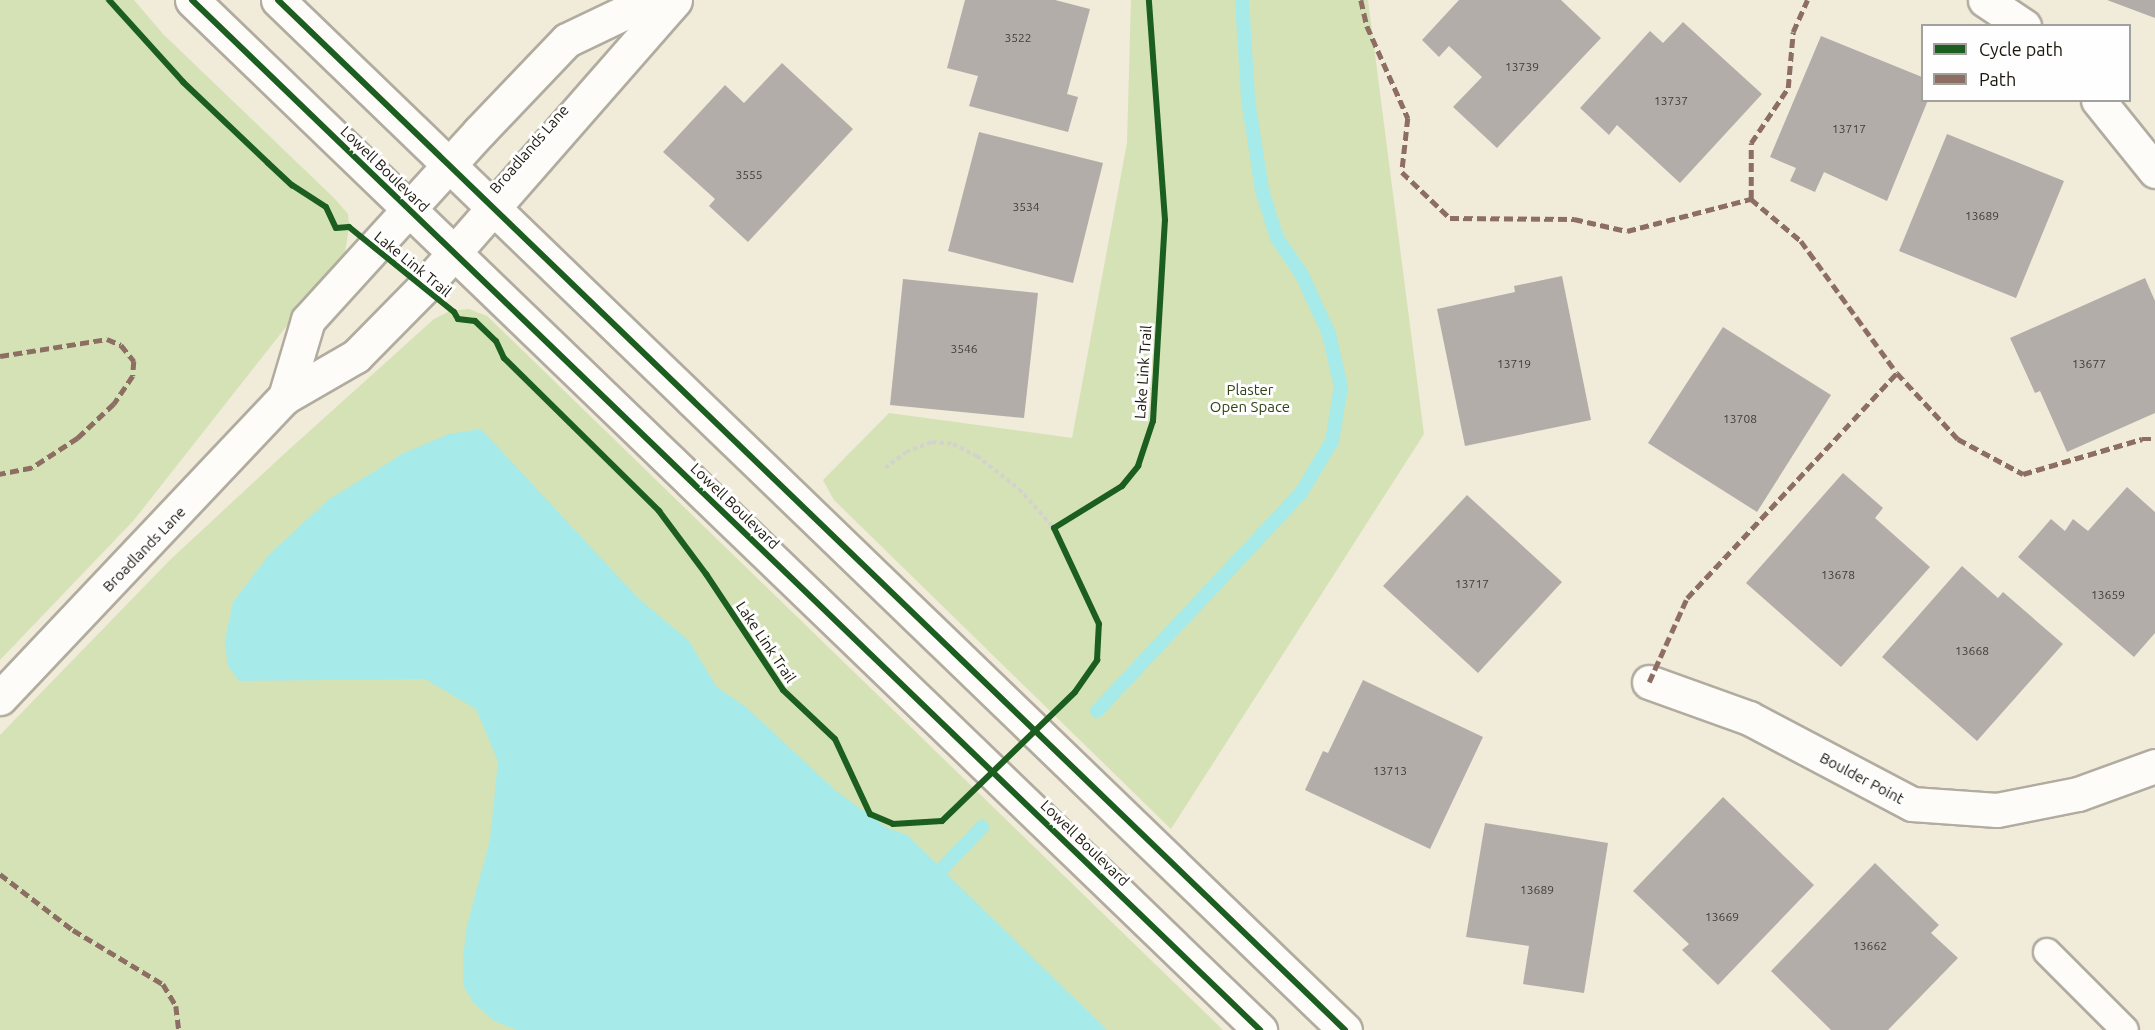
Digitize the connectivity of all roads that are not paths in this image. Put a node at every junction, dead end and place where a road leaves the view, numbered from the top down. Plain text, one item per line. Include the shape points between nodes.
1 (192, 0) edge
2 (278, 0) edge
3 (651, 0) edge
4 (675, 0) edge
5 (1985, 0) edge
6 (2021, 24) edge
7 (2100, 102) edge
8 (449, 165) junction
9 (2155, 171) edge
10 (494, 208) junction
11 (409, 209) junction
12 (454, 252) junction
13 (285, 397) junction
14 (1649, 682) dead end
15 (0, 698) edge
16 (2155, 766) edge
17 (2047, 952) dead end
18 (1260, 1030) edge
19 (1345, 1030) edge
20 (2125, 1030) edge

1 - 11 main road, Lowell Boulevard
2 - 8 main road
3 - 8 main road, Broadlands Lane via 567,40
4 - 10 main road, Broadlands Lane
5 - 6 main road
7 - 9 main road
8 - 10 main road
8 - 11 main road, Broadlands Lane
10 - 12 main road, Broadlands Lane
10 - 19 main road
11 - 12 main road, Lowell Boulevard
11 - 13 main road, Broadlands Lane via 308,320
12 - 13 main road, Broadlands Lane via 356,356
12 - 18 main road, Lowell Boulevard
13 - 15 main road, Broadlands Lane
14 - 16 main road, Boulder Point via 1749,718 1912,804 1997,810 2078,794
17 - 20 lane

